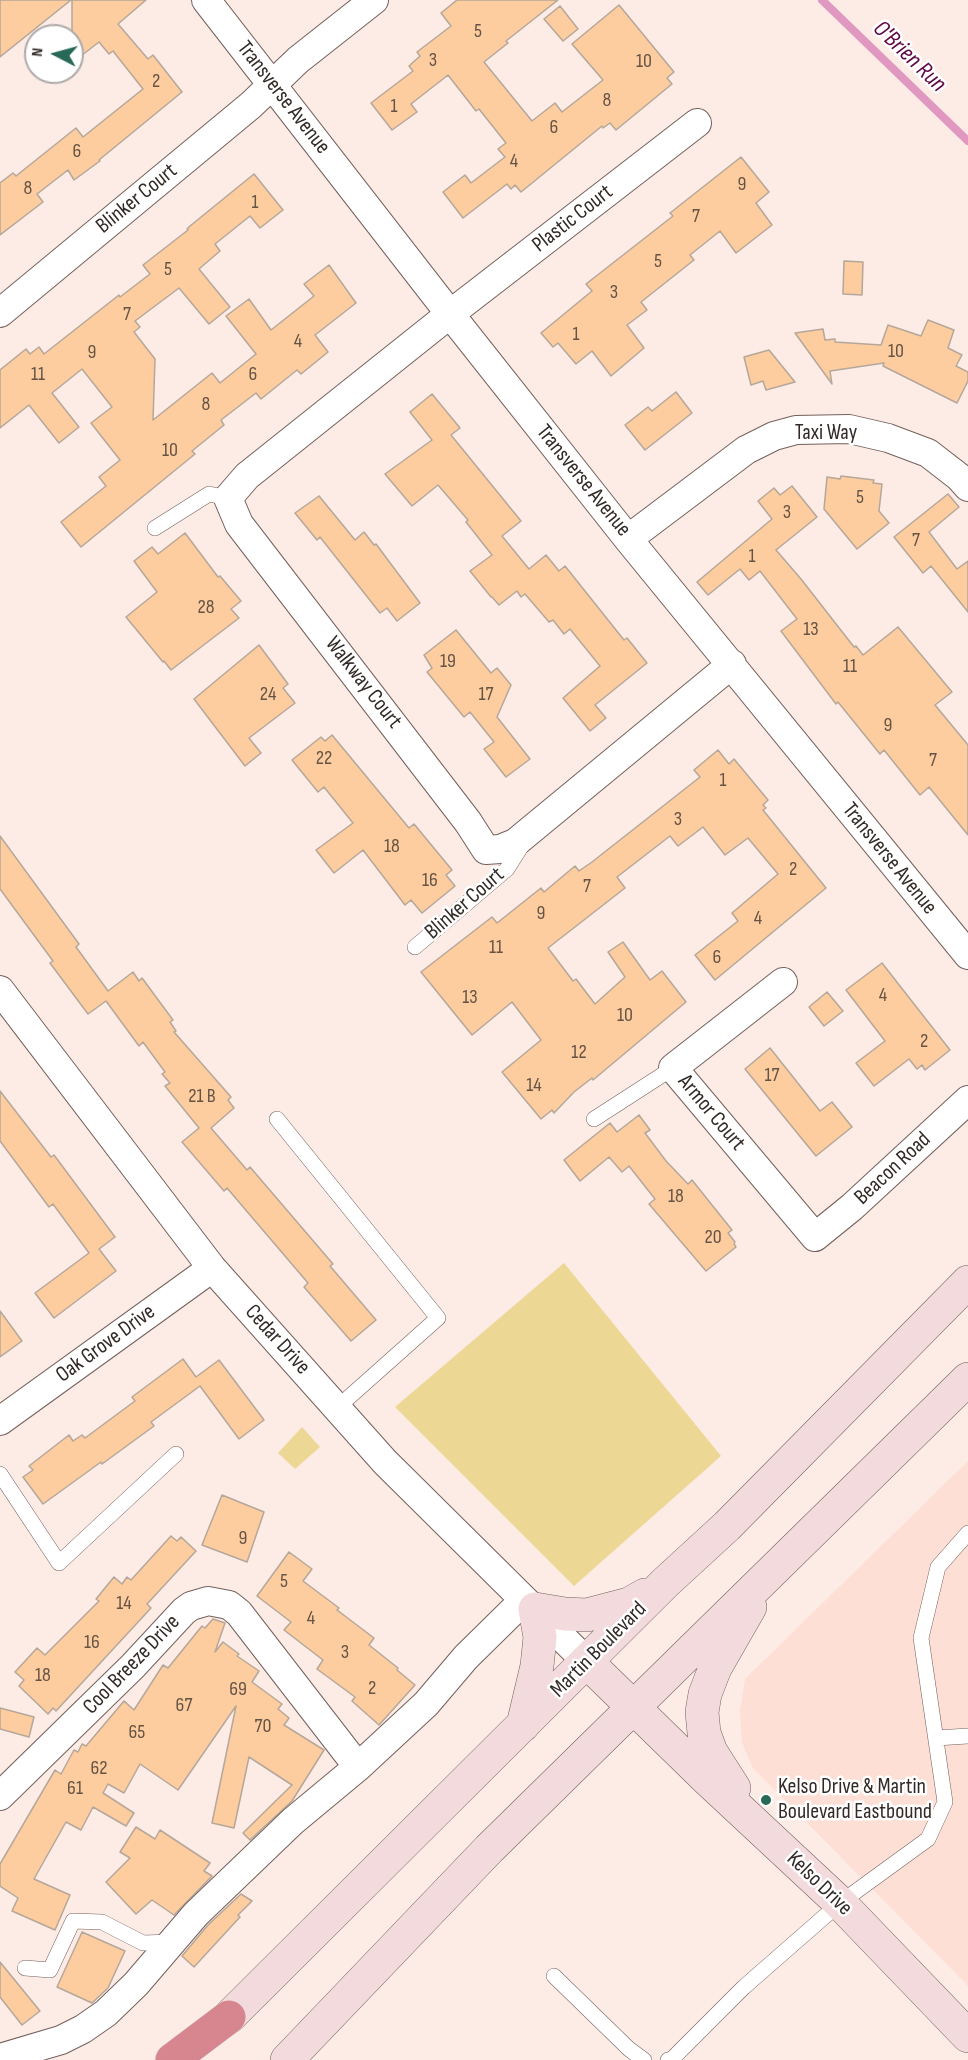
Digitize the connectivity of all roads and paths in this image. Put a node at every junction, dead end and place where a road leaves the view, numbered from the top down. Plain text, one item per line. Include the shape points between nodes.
1 (206, 0) edge
2 (374, 0) edge
3 (274, 85) junction
4 (697, 123) dead end
5 (0, 313) edge
6 (450, 314) junction
7 (968, 487) edge
8 (228, 498) junction
9 (155, 528) dead end
10 (628, 539) junction
11 (732, 664) junction
12 (533, 829) junction
13 (415, 947) dead end
14 (968, 955) edge
15 (783, 982) dead end
16 (0, 990) edge
17 (673, 1068) junction
18 (968, 1100) edge
19 (277, 1119) dead end
20 (594, 1119) dead end
21 (815, 1237) joint
22 (212, 1268) junction
23 (968, 1282) edge
24 (968, 1379) edge
25 (338, 1407) junction
26 (0, 1420) edge
27 (176, 1454) dead end
28 (0, 1474) edge
29 (968, 1533) edge
30 (767, 1576) junction
31 (666, 1582) junction
32 (530, 1605) junction
33 (587, 1662) junction
34 (633, 1706) junction
35 (523, 1725) junction
36 (968, 1736) edge
37 (936, 1738) junction
38 (358, 1767) junction
39 (0, 1796) edge
40 (759, 1827) junction
41 (840, 1903) junction
42 (172, 1942) junction
43 (25, 1968) dead end
44 (554, 1976) dead end
45 (230, 2017) junction
46 (968, 2036) edge
47 (0, 2058) edge
48 (172, 2060) edge
49 (196, 2060) edge
50 (287, 2060) edge
51 (644, 2060) edge
52 (668, 2060) edge

1 - 3 street, Transverse Avenue
2 - 3 street, Blinker Court via 298,60
3 - 5 street, Blinker Court
3 - 6 street, Transverse Avenue
4 - 6 street, Plastic Court
6 - 8 street via 247,476
6 - 10 street, Transverse Avenue
7 - 10 street, Taxi Way via 928,453 888,438 849,429 796,429 746,450
8 - 9 lane via 209,494
8 - 12 street, Walkway Court via 239,524 461,812 486,850 515,843
10 - 11 street, Transverse Avenue
11 - 12 street, Walkway Court
11 - 14 street, Transverse Avenue
12 - 13 lane, Blinker Court via 507,869
15 - 17 street, Armor Court
16 - 22 street, Cedar Drive
17 - 20 lane
17 - 21 street, Armor Court
18 - 21 street, Beacon Road
19 - 25 lane via 438,1318
22 - 25 street, Cedar Drive
22 - 26 street, Oak Grove Drive
23 - 31 main road, Martin Boulevard via 728,1526
24 - 30 main road
25 - 32 street, Cedar Drive via 385,1462
27 - 28 lane via 59,1563
29 - 37 lane via 938,1567 921,1638
30 - 34 main road
30 - 40 main road via 715,1668 702,1712 711,1752
31 - 32 main road via 629,1604 587,1615
31 - 33 main road, Martin Boulevard
32 - 33 street, Cedar Drive
32 - 35 main road via 540,1637
32 - 38 street via 466,1657 426,1704
33 - 34 main road, Kelso Drive
33 - 35 main road, Martin Boulevard
34 - 40 main road, Kelso Drive
34 - 50 main road via 489,1849
35 - 45 main road, Martin Boulevard
36 - 37 lane
37 - 41 lane via 945,1802 928,1839
38 - 39 street, Cool Breeze Drive via 239,1613 229,1605 208,1601 184,1611
38 - 42 street via 257,1855
40 - 41 main road, Kelso Drive
41 - 46 main road, Kelso Drive
41 - 52 lane
42 - 43 lane via 143,1943 102,1922 73,1921 50,1970
42 - 47 street via 136,1984 83,2029 61,2040
44 - 51 lane
45 - 48 highway
45 - 49 highway

